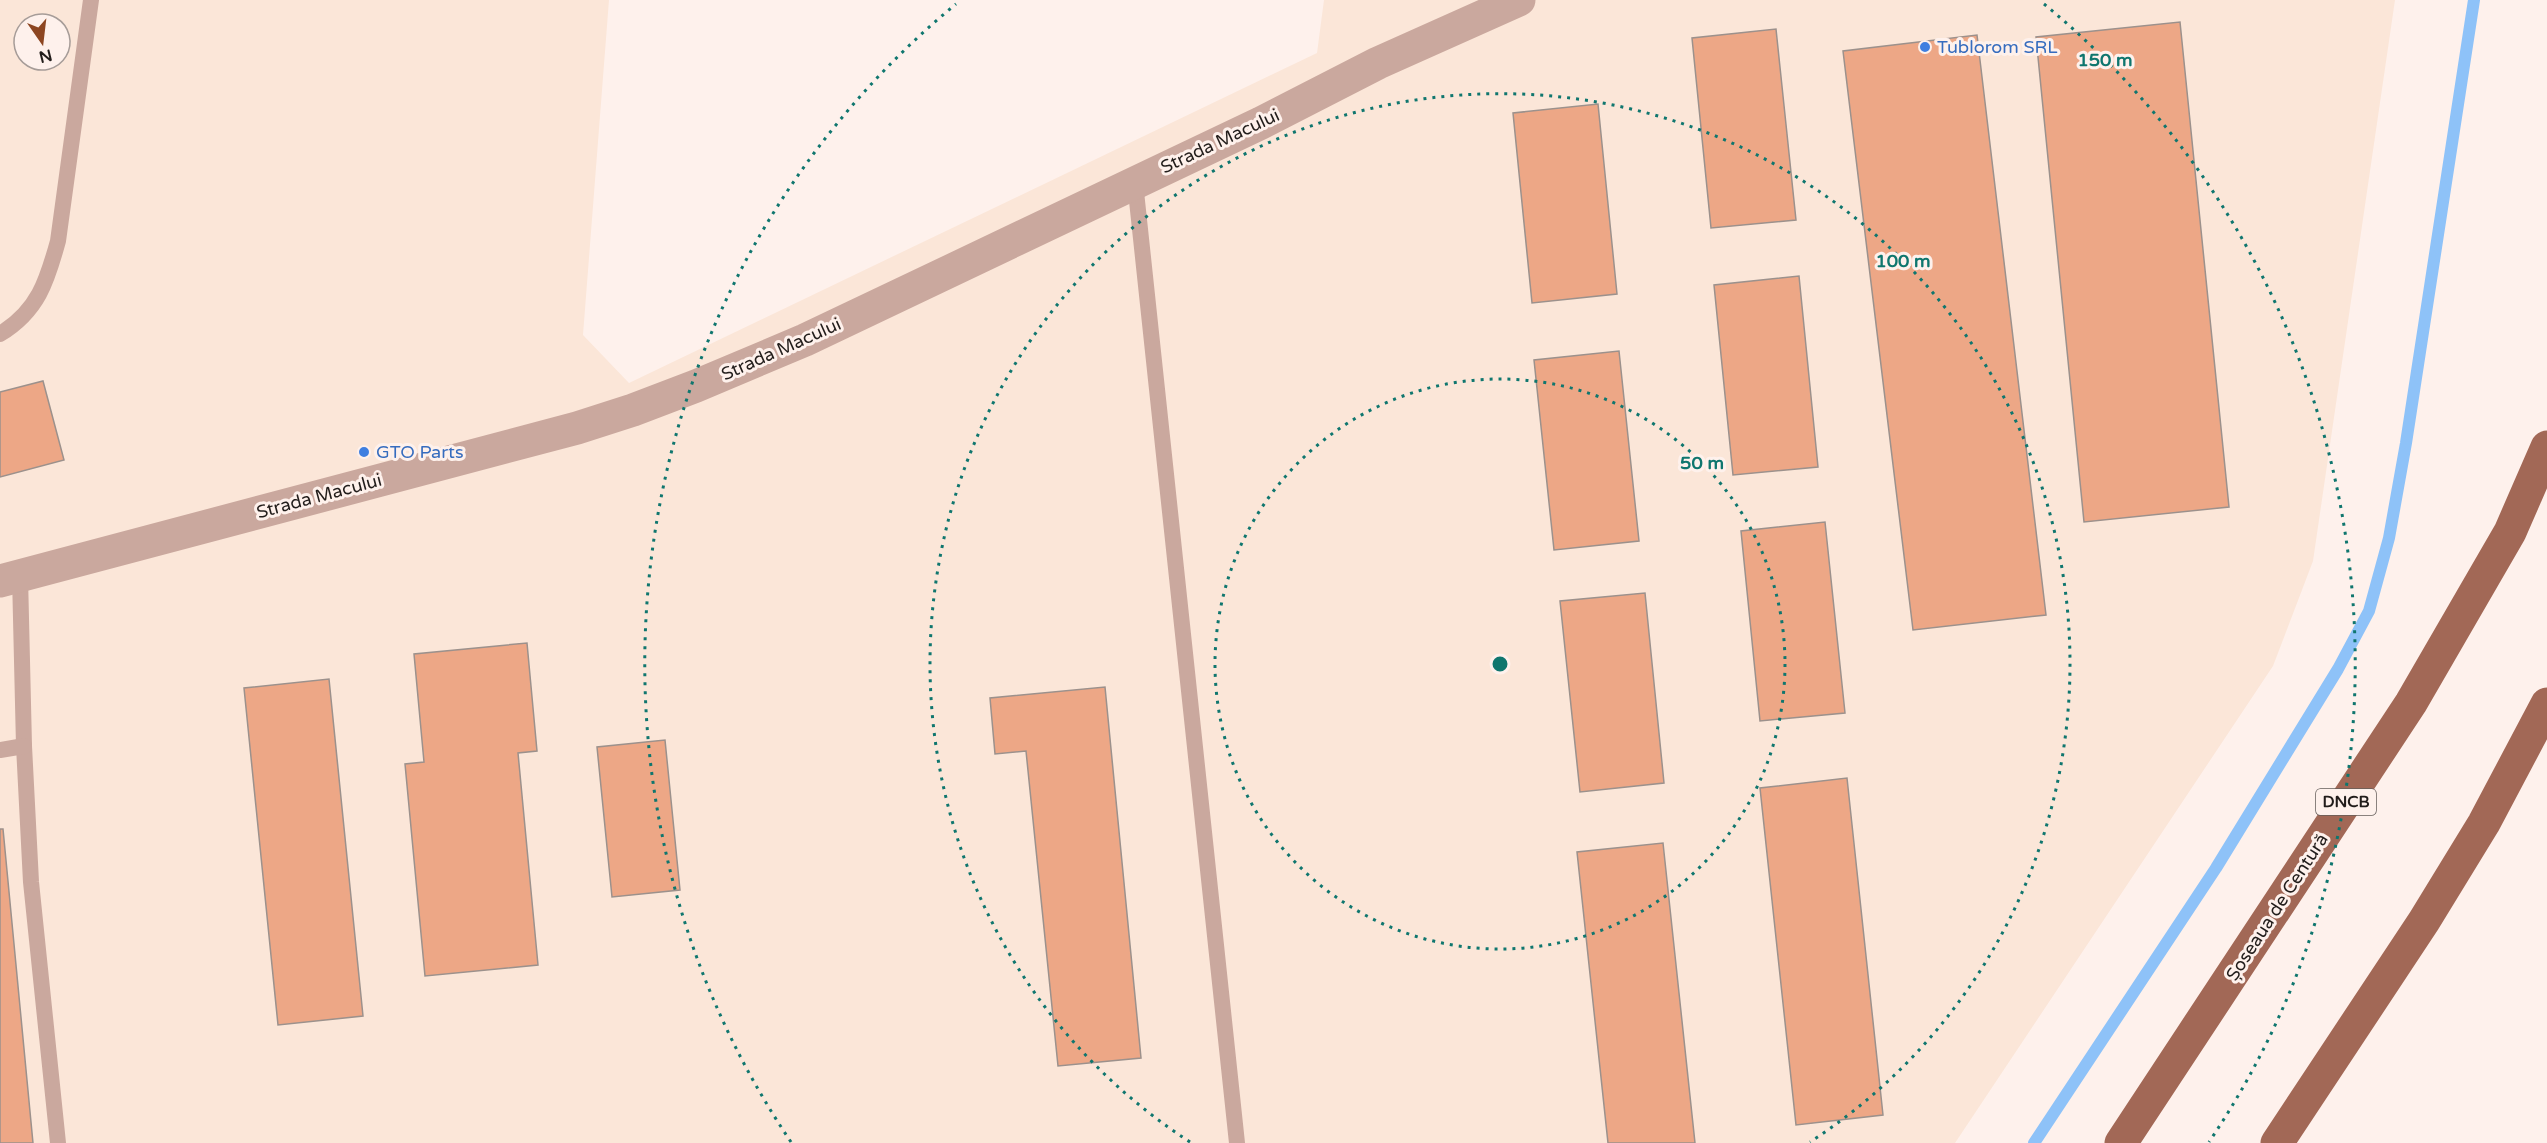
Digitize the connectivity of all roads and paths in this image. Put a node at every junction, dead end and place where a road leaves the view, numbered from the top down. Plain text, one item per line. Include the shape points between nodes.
1 (91, 0) edge
2 (1519, 0) edge
3 (1135, 182) junction
4 (0, 334) edge
5 (2547, 447) edge
6 (10, 578) edge
7 (2547, 704) edge
8 (24, 746) junction
9 (0, 750) edge
10 (58, 1143) edge
11 (1238, 1143) edge
12 (2121, 1143) edge
13 (2277, 1143) edge

1 - 4 lane via 58,241 34,305
2 - 3 street, Strada Macului via 1378,63
3 - 6 street, Strada Macului via 806,340 633,410
3 - 11 lane
5 - 12 main road, Șoseaua de Centură / DNCB via 2510,532 2411,703
6 - 8 lane
7 - 13 main road via 2478,833 2424,921
8 - 9 lane
8 - 10 lane via 31,882

